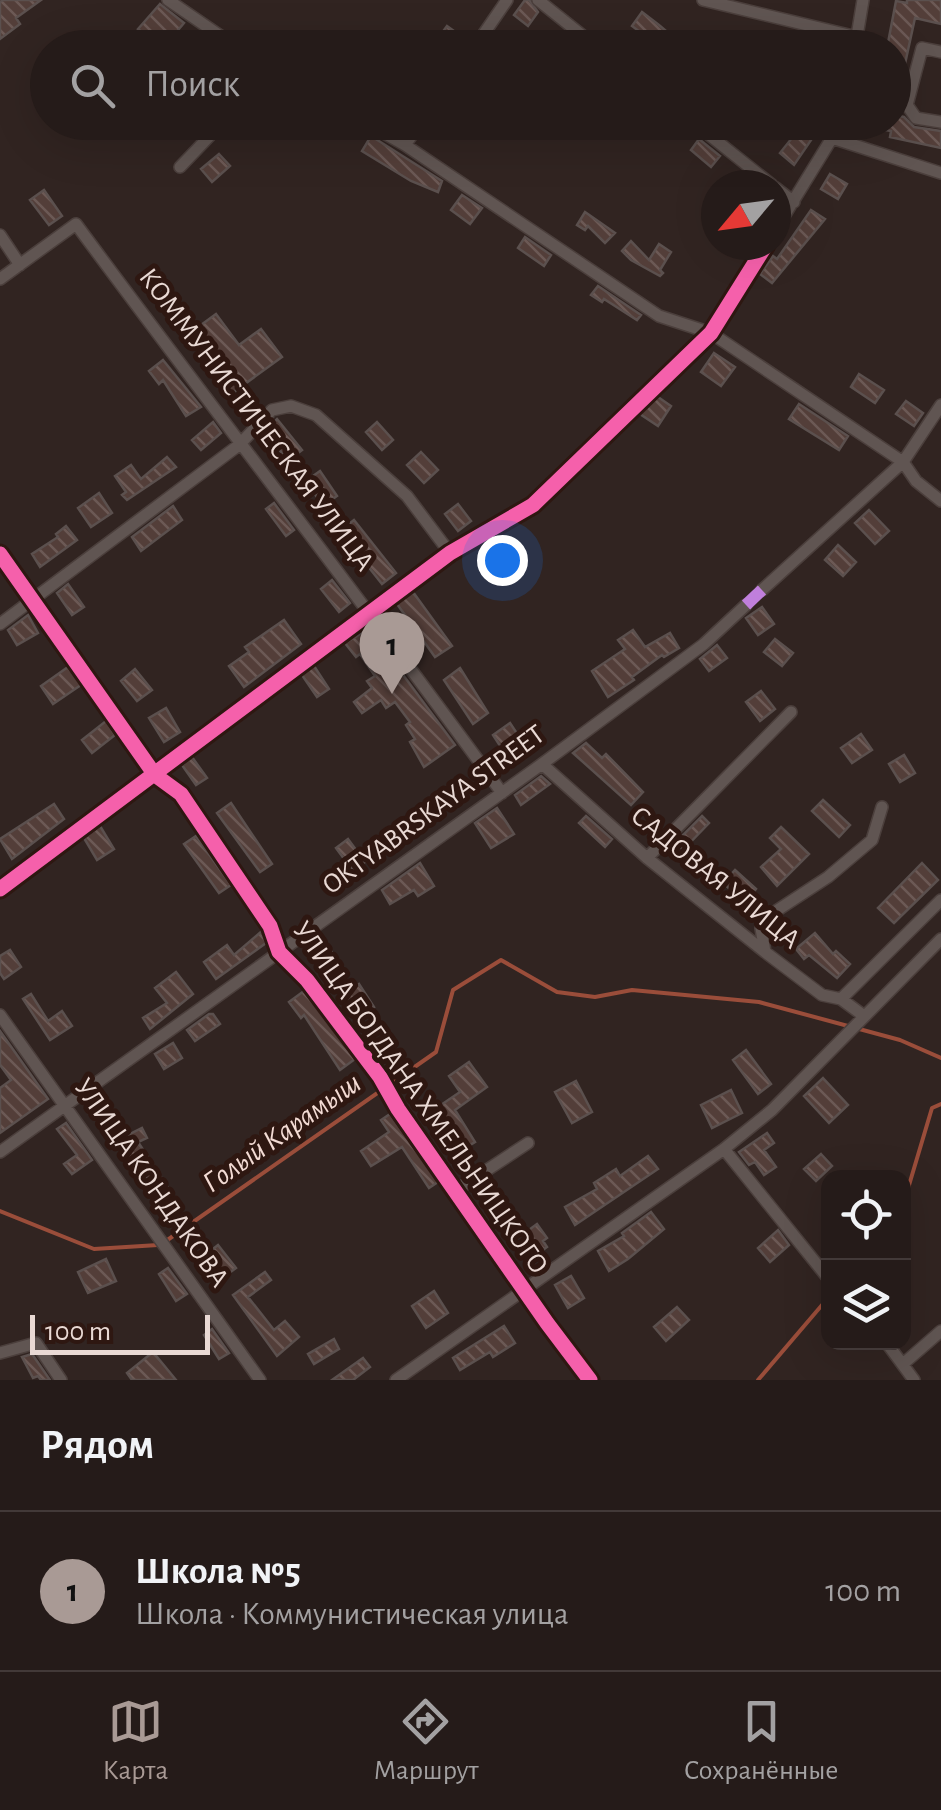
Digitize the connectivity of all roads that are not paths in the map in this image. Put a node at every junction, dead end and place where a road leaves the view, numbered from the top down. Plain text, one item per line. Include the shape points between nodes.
1 (168, 0) edge
2 (507, 0) edge
3 (538, 0) edge
4 (703, 0) edge
5 (863, 0) edge
6 (212, 30) edge
7 (486, 30) edge
8 (576, 30) edge
9 (812, 30) edge
10 (858, 30) edge
11 (941, 52) edge
12 (911, 93) edge
13 (911, 110) edge
14 (941, 122) edge
15 (206, 140) edge
16 (397, 140) edge
17 (409, 140) edge
18 (715, 140) edge
19 (831, 140) edge
20 (838, 140) edge
21 (406, 145) junction
22 (180, 167) dead end
23 (753, 170) edge
24 (941, 173) edge
25 (791, 200) edge
26 (794, 202) junction
27 (791, 206) edge
28 (0, 235) edge
29 (757, 260) edge
30 (20, 264) junction
31 (0, 279) edge
32 (711, 333) junction
33 (941, 406) edge
34 (239, 445) junction
35 (903, 462) junction
36 (941, 500) edge
37 (450, 553) junction
38 (0, 554) edge
39 (762, 590) dead end
40 (35, 600) junction
41 (746, 605) dead end
42 (371, 612) junction
43 (0, 624) edge
44 (791, 712) dead end
45 (542, 764) junction
46 (155, 775) junction
47 (502, 793) junction
48 (882, 807) dead end
49 (647, 858) junction
50 (0, 889) edge
51 (941, 900) edge
52 (941, 939) edge
53 (279, 952) junction
54 (765, 952) junction
55 (841, 999) junction
56 (0, 1015) edge
57 (864, 1016) junction
58 (65, 1104) junction
59 (528, 1143) dead end
60 (724, 1149) junction
61 (0, 1152) edge
62 (456, 1191) junction
63 (821, 1270) edge
64 (523, 1289) junction
65 (941, 1331) edge
66 (892, 1350) edge
67 (0, 1353) edge
68 (902, 1364) junction
69 (911, 1379) edge
70 (61, 1380) edge
71 (260, 1380) edge
72 (396, 1380) edge
73 (590, 1380) edge

1 - 6 street
2 - 7 street
3 - 8 street
4 - 9 street
5 - 10 street
11 - 12 street via 922,48
13 - 14 street via 916,118
15 - 22 street
16 - 21 street
17 - 21 street
18 - 23 street
19 - 26 street
20 - 24 street
21 - 32 street via 659,316
25 - 26 street
26 - 27 street
28 - 30 street
29 - 32 street
30 - 31 street
30 - 34 street, КОММУНИСТИЧЕСКАЯ УЛИЦА via 76,224
32 - 35 street
32 - 37 street via 533,505
33 - 35 street
34 - 37 street via 272,410 291,406 316,415 407,496
34 - 40 street
34 - 42 street, КОММУНИСТИЧЕСКАЯ УЛИЦА
35 - 36 street
35 - 39 street
37 - 42 street
38 - 40 street, УЛИЦА БОГДАНА ХМЕЛЬНИЦКОГО
40 - 43 street
40 - 46 street, УЛИЦА БОГДАНА ХМЕЛЬНИЦКОГО
41 - 45 street, OKTYABRSKAYA STREET
42 - 46 street
42 - 47 street, КОММУНИСТИЧЕСКАЯ УЛИЦА
44 - 49 street
45 - 47 street, OKTYABRSKAYA STREET
45 - 49 street, САДОВАЯ УЛИЦА
46 - 50 street
46 - 53 street, УЛИЦА БОГДАНА ХМЕЛЬНИЦКОГО via 181,794 270,926
47 - 53 street, OKTYABRSKAYA STREET
48 - 54 street via 872,840 772,913 761,928
49 - 54 street, САДОВАЯ УЛИЦА
51 - 55 street
52 - 57 street
53 - 58 street, OKTYABRSKAYA STREET
53 - 62 street, УЛИЦА БОГДАНА ХМЕЛЬНИЦКОГО via 380,1077
54 - 55 street, САДОВАЯ УЛИЦА via 822,995
55 - 57 street, САДОВАЯ УЛИЦА
56 - 58 street, УЛИЦА КОНДАКОВА
57 - 60 street
58 - 61 street, OKTYABRSKAYA STREET
58 - 71 street, УЛИЦА КОНДАКОВА
59 - 62 street
60 - 63 street
60 - 64 street
62 - 64 street, УЛИЦА БОГДАНА ХМЕЛЬНИЦКОГО
64 - 72 street
64 - 73 street, УЛИЦА БОГДАНА ХМЕЛЬНИЦКОГО
65 - 68 street
66 - 68 street
67 - 70 street via 36,1342
68 - 69 street

